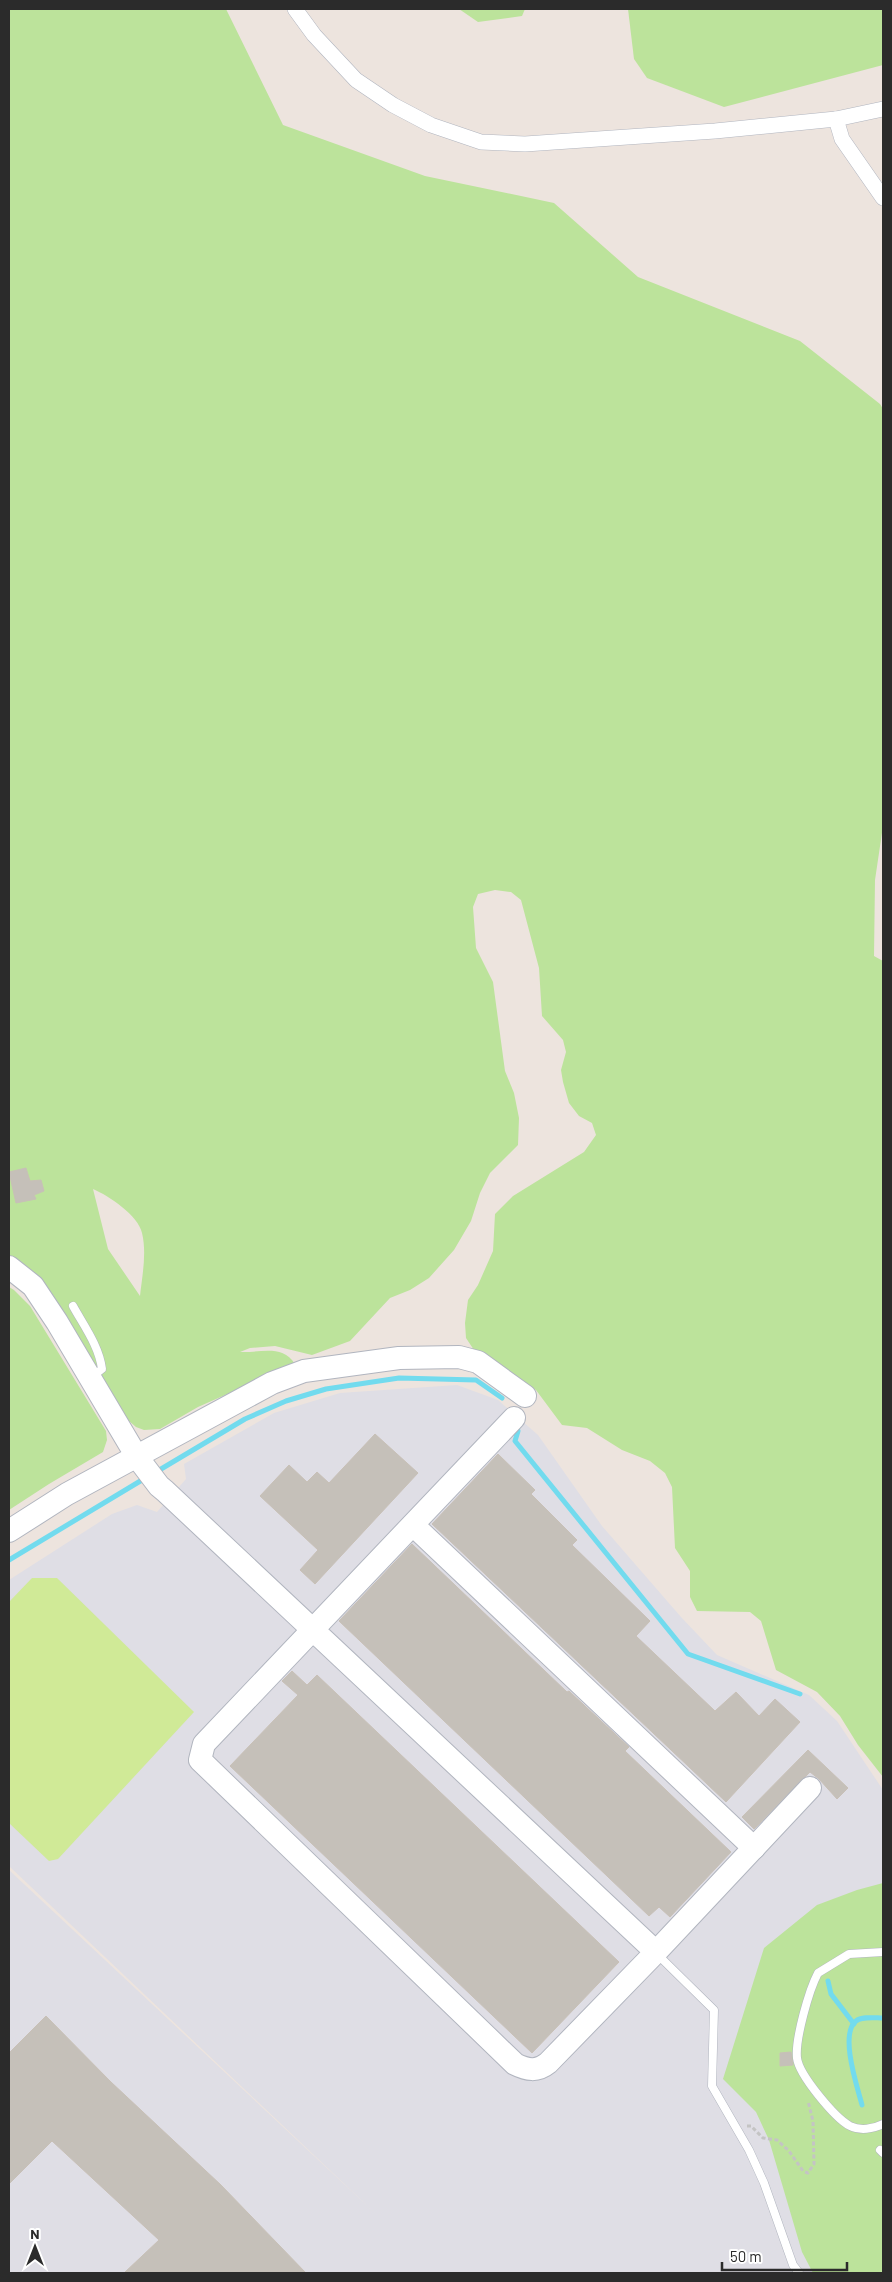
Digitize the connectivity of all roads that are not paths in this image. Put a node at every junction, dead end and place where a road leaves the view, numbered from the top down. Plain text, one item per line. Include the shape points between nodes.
1 (295, 9) edge
2 (883, 110) edge
3 (836, 119) junction
4 (883, 198) edge
5 (9, 1267) edge
6 (73, 1306) dead end
7 (90, 1378) junction
8 (525, 1396) dead end
9 (514, 1418) dead end
10 (138, 1457) junction
11 (412, 1525) junction
12 (9, 1530) edge
13 (312, 1630) junction
14 (810, 1788) dead end
15 (754, 1848) junction
16 (656, 1952) junction
17 (883, 1952) edge
18 (883, 2124) edge
19 (799, 2273) edge

1 - 3 street via 314,35 356,80 431,125 481,142 578,142
2 - 3 street
3 - 4 street via 842,139
5 - 7 street via 33,1286
6 - 7 lane via 101,1361 102,1369
7 - 10 street
8 - 10 street via 478,1362 459,1357 399,1358 304,1371 272,1383
9 - 11 street
10 - 12 street via 67,1494
10 - 13 street via 159,1486
11 - 13 street
11 - 15 street
13 - 16 street
13 - 16 street via 204,1744 201,1764 515,2064 532,2070 543,2067
14 - 15 street
15 - 16 street
16 - 19 lane via 714,2010 712,2086 764,2183 784,2242
17 - 18 lane via 849,1954 818,1973 797,2043 799,2066 841,2120 851,2127 874,2128

